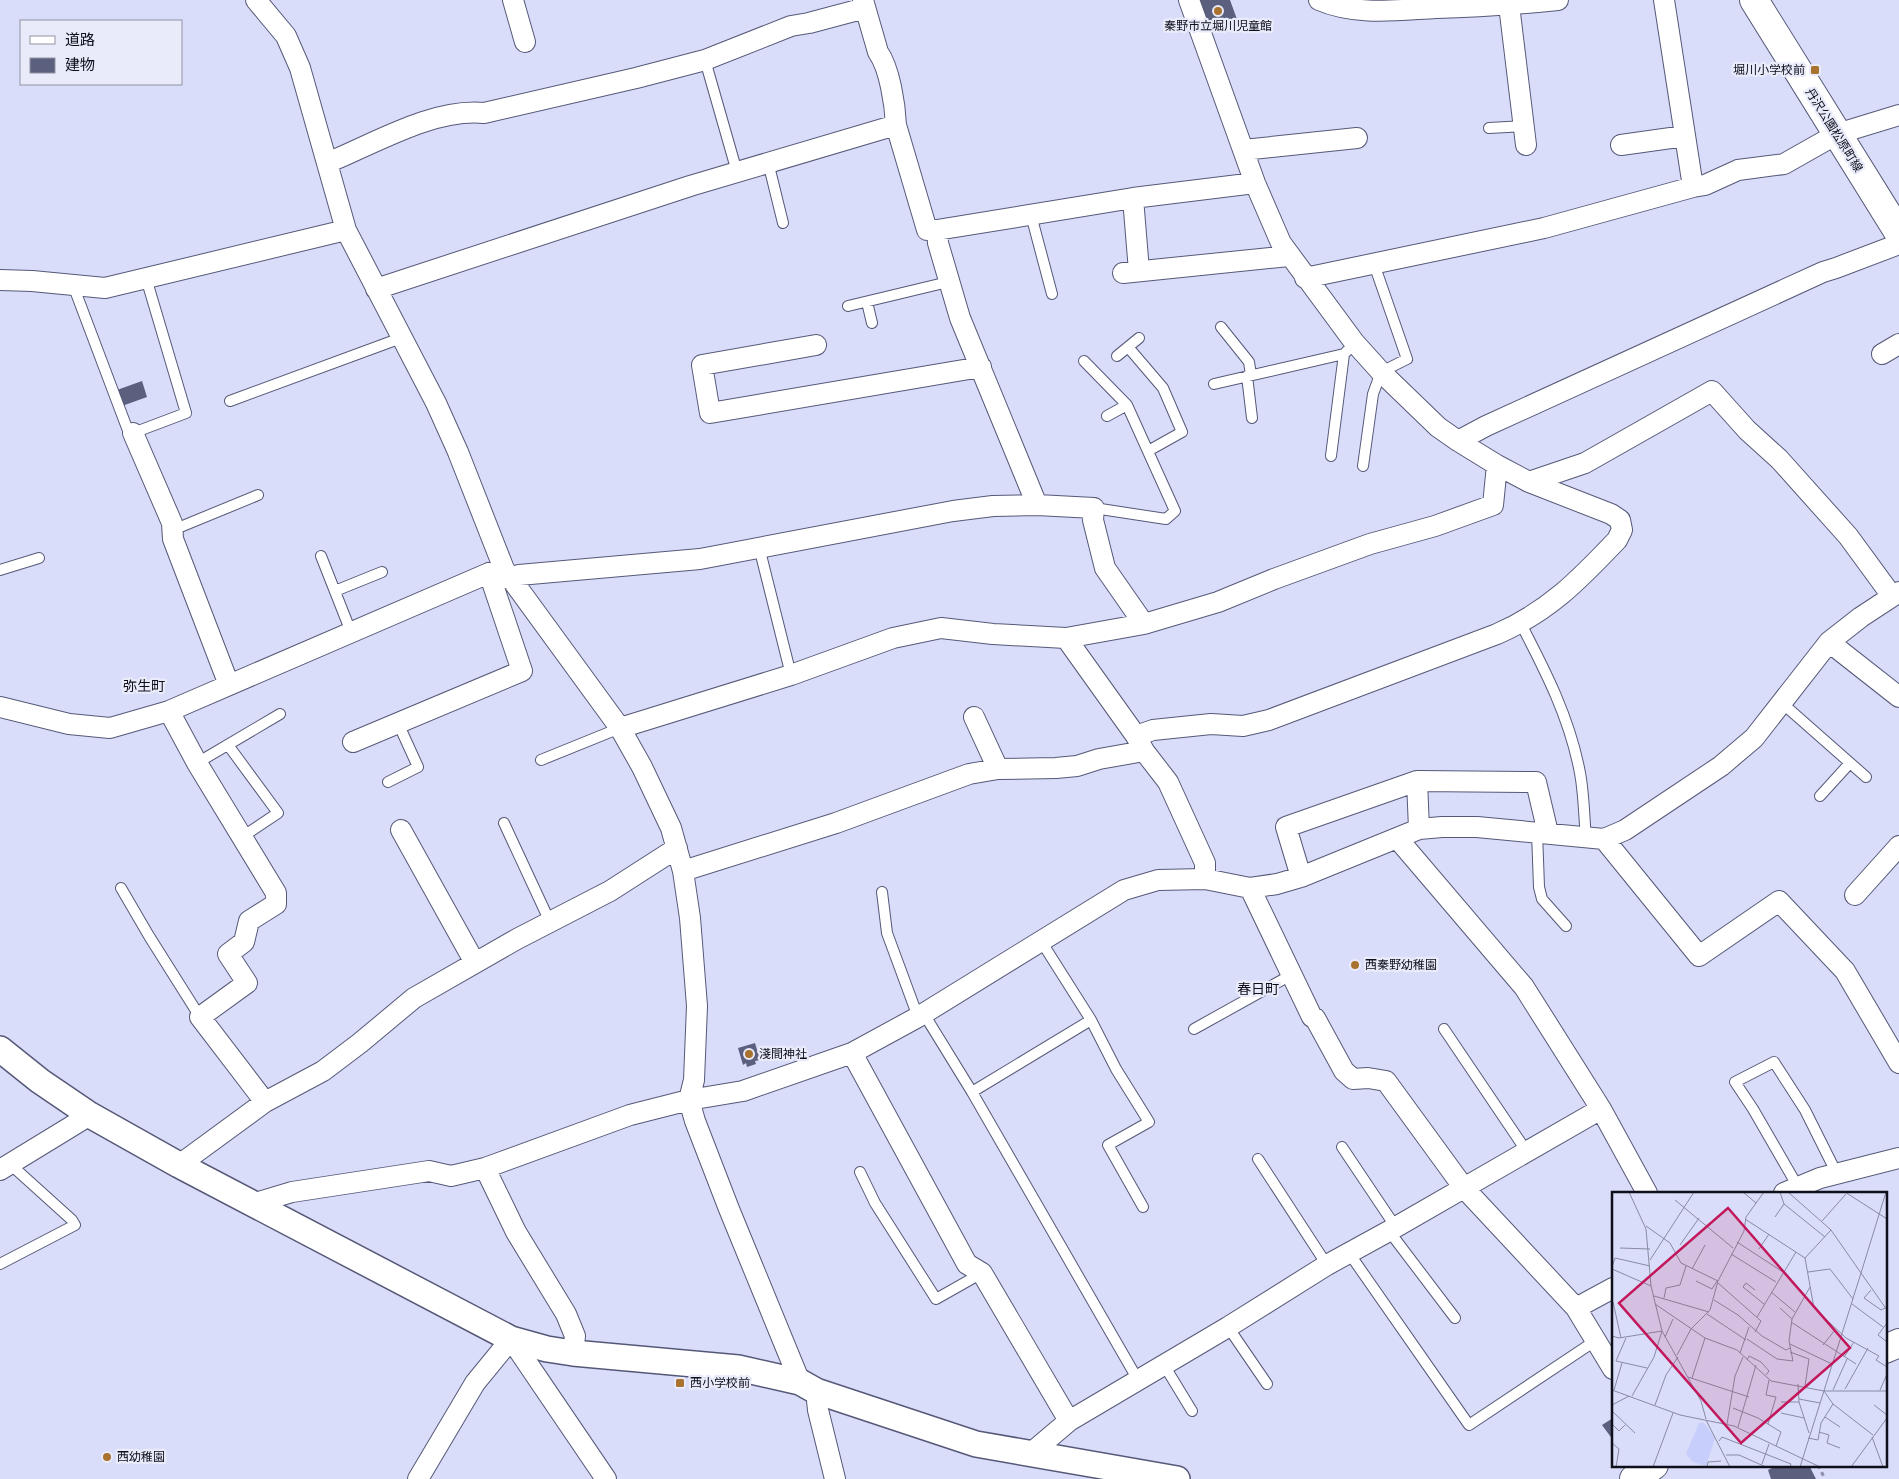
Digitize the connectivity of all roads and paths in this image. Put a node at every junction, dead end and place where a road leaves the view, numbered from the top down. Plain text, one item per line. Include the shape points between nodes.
1 (256, 0) edge
2 (513, 0) edge
3 (1188, 0) edge
4 (1319, 0) edge
5 (1558, 0) edge
6 (1664, 0) edge
7 (1754, 0) edge
8 (864, 4) edge
9 (1509, 5) junction
10 (524, 42) dead end
11 (705, 60) junction
12 (1899, 115) edge
13 (896, 126) junction
14 (1489, 128) dead end
15 (1836, 134) junction
16 (1526, 135) joint
17 (1685, 136) junction
18 (1358, 138) dead end
19 (1621, 145) dead end
20 (1243, 150) junction
21 (768, 162) junction
22 (327, 163) junction
23 (737, 172) junction
24 (1255, 182) junction
25 (1693, 187) junction
26 (1133, 198) junction
27 (1031, 214) junction
28 (782, 223) dead end
29 (346, 230) junction
30 (937, 230) junction
31 (1899, 234) edge
32 (1899, 244) edge
33 (1289, 256) junction
34 (1374, 264) junction
35 (146, 278) junction
36 (1306, 278) junction
37 (0, 280) edge
38 (948, 282) junction
39 (73, 286) junction
40 (376, 289) junction
41 (1052, 294) dead end
42 (867, 302) junction
43 (848, 306) dead end
44 (872, 323) dead end
45 (1221, 327) dead end
46 (401, 338) junction
47 (1139, 338) dead end
48 (1899, 344) edge
49 (816, 345) dead end
50 (1128, 347) junction
51 (1349, 348) junction
52 (1882, 354) dead end
53 (1117, 356) dead end
54 (1084, 361) dead end
55 (981, 367) junction
56 (1381, 372) junction
57 (1249, 376) junction
58 (1214, 384) dead end
59 (230, 401) dead end
60 (1127, 405) junction
61 (1107, 416) dead end
62 (1252, 418) dead end
63 (133, 434) junction
64 (1458, 441) junction
65 (1148, 451) junction
66 (1331, 456) dead end
67 (1497, 465) junction
68 (1363, 466) dead end
69 (1530, 482) junction
70 (258, 495) dead end
71 (1037, 505) junction
72 (1094, 508) junction
73 (172, 530) junction
74 (759, 548) junction
75 (321, 556) dead end
76 (39, 558) dead end
77 (0, 570) edge
78 (382, 572) dead end
79 (501, 574) junction
80 (334, 591) junction
81 (1895, 594) edge
82 (1144, 624) junction
83 (1521, 624) junction
84 (351, 632) junction
85 (1066, 638) junction
86 (1829, 642) junction
87 (791, 675) junction
88 (229, 685) junction
89 (1899, 697) edge
90 (1782, 703) junction
91 (0, 707) edge
92 (169, 711) junction
93 (280, 714) dead end
94 (974, 717) dead end
95 (398, 723) junction
96 (620, 728) junction
97 (353, 742) dead end
98 (1140, 743) junction
99 (228, 744) junction
100 (541, 760) dead end
101 (197, 763) junction
102 (1850, 763) junction
103 (998, 769) junction
104 (1866, 777) dead end
105 (1417, 781) junction
106 (388, 782) dead end
107 (1820, 796) dead end
108 (504, 823) dead end
109 (1419, 829) junction
110 (401, 830) dead end
111 (1542, 832) junction
112 (242, 837) junction
113 (1396, 838) junction
114 (1595, 839) junction
115 (1899, 846) edge
116 (677, 848) junction
117 (683, 872) junction
118 (1301, 877) junction
119 (1205, 878) junction
120 (121, 888) dead end
121 (1250, 888) junction
122 (882, 892) dead end
123 (1855, 896) dead end
124 (550, 922) junction
125 (1566, 926) dead end
126 (1041, 941) junction
127 (475, 963) junction
128 (1291, 975) junction
129 (921, 1015) junction
130 (200, 1017) junction
131 (1091, 1020) junction
132 (1194, 1029) dead end
133 (1444, 1029) dead end
134 (0, 1048) edge
135 (852, 1053) junction
136 (1899, 1063) edge
137 (972, 1092) junction
138 (690, 1100) junction
139 (265, 1102) junction
140 (1600, 1109) junction
141 (90, 1115) junction
142 (1342, 1147) dead end
143 (1527, 1152) junction
144 (1899, 1158) edge
145 (1258, 1159) dead end
146 (179, 1165) junction
147 (5, 1167) edge
148 (485, 1168) junction
149 (860, 1172) dead end
150 (1836, 1174) junction
151 (1464, 1188) junction
152 (1791, 1190) edge
153 (1646, 1192) edge
154 (252, 1204) junction
155 (1143, 1207) dead end
156 (1392, 1228) junction
157 (1349, 1253) junction
158 (0, 1264) edge
159 (1326, 1265) junction
160 (982, 1273) junction
161 (1612, 1289) edge
162 (1576, 1308) junction
163 (1455, 1318) dead end
164 (1228, 1326) junction
165 (511, 1339) junction
166 (1595, 1340) junction
167 (1899, 1343) edge
168 (1886, 1349) edge
169 (573, 1353) junction
170 (1164, 1365) junction
171 (1612, 1367) edge
172 (1138, 1380) junction
173 (1267, 1384) dead end
174 (808, 1386) junction
175 (1192, 1411) dead end
176 (1069, 1421) junction
177 (1030, 1454) junction
178 (1653, 1466) edge
179 (1818, 1466) edge
180 (418, 1479) edge
181 (606, 1479) edge
182 (835, 1479) edge
183 (1178, 1479) edge
184 (1634, 1479) edge
185 (1825, 1479) edge

1 - 22 street via 286,36 300,68
2 - 10 street
3 - 20 street
4 - 9 street via 1348,9 1382,11
5 - 9 street
6 - 17 street
7 - 15 main road, 丹沢公園松原町線
8 - 11 street via 791,26
8 - 13 street via 878,52 884,60
9 - 16 street
11 - 22 street via 484,113 445,115
11 - 23 lane
12 - 15 street
13 - 21 street
13 - 30 street via 924,223 927,230
14 - 16 lane
15 - 25 street via 1784,164 1738,170
15 - 31 main road, 丹沢公園松原町線
17 - 19 street
17 - 25 street
18 - 20 street
20 - 24 street
21 - 23 street
21 - 28 lane
22 - 29 street
23 - 40 street
24 - 26 street
24 - 33 street
25 - 34 street via 1544,228
26 - 27 street
26 - 33 street via 1131,272
27 - 30 street
27 - 41 lane
29 - 35 street
29 - 40 street
30 - 38 street
32 - 64 street via 1823,272
33 - 36 street
34 - 36 street
34 - 56 lane via 1406,359
35 - 39 street via 104,288
35 - 63 lane via 186,413
36 - 51 street
37 - 39 street
38 - 42 lane
38 - 55 street
39 - 63 lane via 127,428
40 - 46 street
42 - 43 lane
42 - 44 lane
45 - 57 lane via 1249,362
46 - 59 lane
46 - 79 street via 458,452
47 - 50 lane
48 - 52 street
49 - 55 street via 702,365 710,413
50 - 53 lane
50 - 65 lane via 1163,388 1182,432
51 - 56 street
51 - 57 lane
51 - 66 lane
54 - 60 lane
55 - 71 street
56 - 64 street via 1438,427
56 - 68 lane via 1373,394
57 - 58 lane
57 - 62 lane
60 - 61 lane
60 - 65 lane
63 - 73 street via 172,523
64 - 67 street
65 - 72 lane via 1175,511 1166,519
67 - 69 street
67 - 82 street via 1493,505 1370,544 1218,602
69 - 81 street via 1585,463 1712,391 1836,522
69 - 83 street via 1611,514 1620,520 1622,530 1617,540 1568,590
70 - 73 lane
71 - 72 street
71 - 74 street via 953,511
72 - 82 street via 1093,520 1105,568
73 - 88 street
74 - 79 street via 700,559
74 - 87 lane
75 - 80 lane
76 - 77 lane
78 - 80 lane
79 - 84 street
79 - 95 street via 522,671
79 - 96 street
80 - 84 lane
81 - 86 street
82 - 85 street
83 - 98 street via 1270,720 1244,726 1211,724 1153,730
83 - 114 lane via 1565,715
84 - 88 street
85 - 87 street via 941,628 893,638
85 - 98 street
86 - 89 street
86 - 90 street
87 - 96 street
88 - 92 street
90 - 102 lane
90 - 114 street via 1754,738 1722,766 1626,830
91 - 92 street via 69,724 110,728
92 - 101 street
93 - 99 lane
94 - 103 street
95 - 97 street
95 - 106 lane via 418,766
96 - 100 lane
96 - 116 street via 642,767
98 - 103 street via 1063,768
98 - 119 street via 1168,782 1205,864
99 - 101 lane
99 - 112 lane via 278,812
101 - 112 street
102 - 104 lane
102 - 107 lane
103 - 117 street via 969,774 836,823
105 - 109 street
105 - 111 street via 1536,782
105 - 118 street via 1286,827
108 - 124 lane
109 - 111 street via 1477,827
109 - 113 street
110 - 127 street
111 - 114 street
111 - 125 lane via 1539,887 1542,898
112 - 130 street via 276,893 276,904 250,921 244,942 228,954 247,983
113 - 118 street
113 - 140 street via 1524,987
114 - 136 street via 1700,956 1778,901 1845,971
115 - 123 street
116 - 117 street
116 - 124 street via 610,891
117 - 138 street via 697,1006 694,1080
118 - 121 street
119 - 121 street
119 - 126 street via 1158,880 1124,890
120 - 130 lane
121 - 128 street
122 - 129 lane via 887,933
124 - 127 street
126 - 129 street
126 - 131 lane
127 - 139 street via 414,998 323,1071
128 - 132 lane
128 - 151 street via 1344,1071 1353,1079 1386,1082
129 - 135 street
129 - 137 lane
130 - 139 street
131 - 137 lane
131 - 155 lane via 1149,1122 1108,1145
133 - 143 lane
134 - 141 street via 40,1081
135 - 138 street via 743,1091
135 - 160 street via 967,1264
137 - 172 lane
138 - 148 street via 630,1116
138 - 174 street via 722,1191
139 - 146 street
140 - 143 street
140 - 153 street
141 - 146 street
141 - 147 street
142 - 156 lane
143 - 151 street
144 - 150 street
145 - 159 lane
146 - 154 street
147 - 158 lane via 75,1225
148 - 154 street via 451,1176 429,1171 292,1192
148 - 169 street via 516,1232 566,1314 576,1336
149 - 160 lane via 875,1203 936,1299
150 - 152 street
150 - 152 lane via 1804,1110 1774,1062 1735,1082 1753,1109
151 - 156 street
151 - 162 street
154 - 165 street
156 - 157 street
156 - 163 lane
157 - 159 street
157 - 166 lane via 1469,1425
159 - 164 street
160 - 176 street
161 - 162 street
162 - 166 street
164 - 170 street
164 - 173 lane
165 - 169 street
165 - 180 street via 475,1383
165 - 181 street
166 - 171 street
167 - 168 main road
169 - 174 street via 738,1368
170 - 172 street
170 - 175 lane
172 - 176 street
174 - 177 street via 976,1444
174 - 182 street via 818,1410
176 - 177 street
177 - 183 street
178 - 184 main road
179 - 185 path

